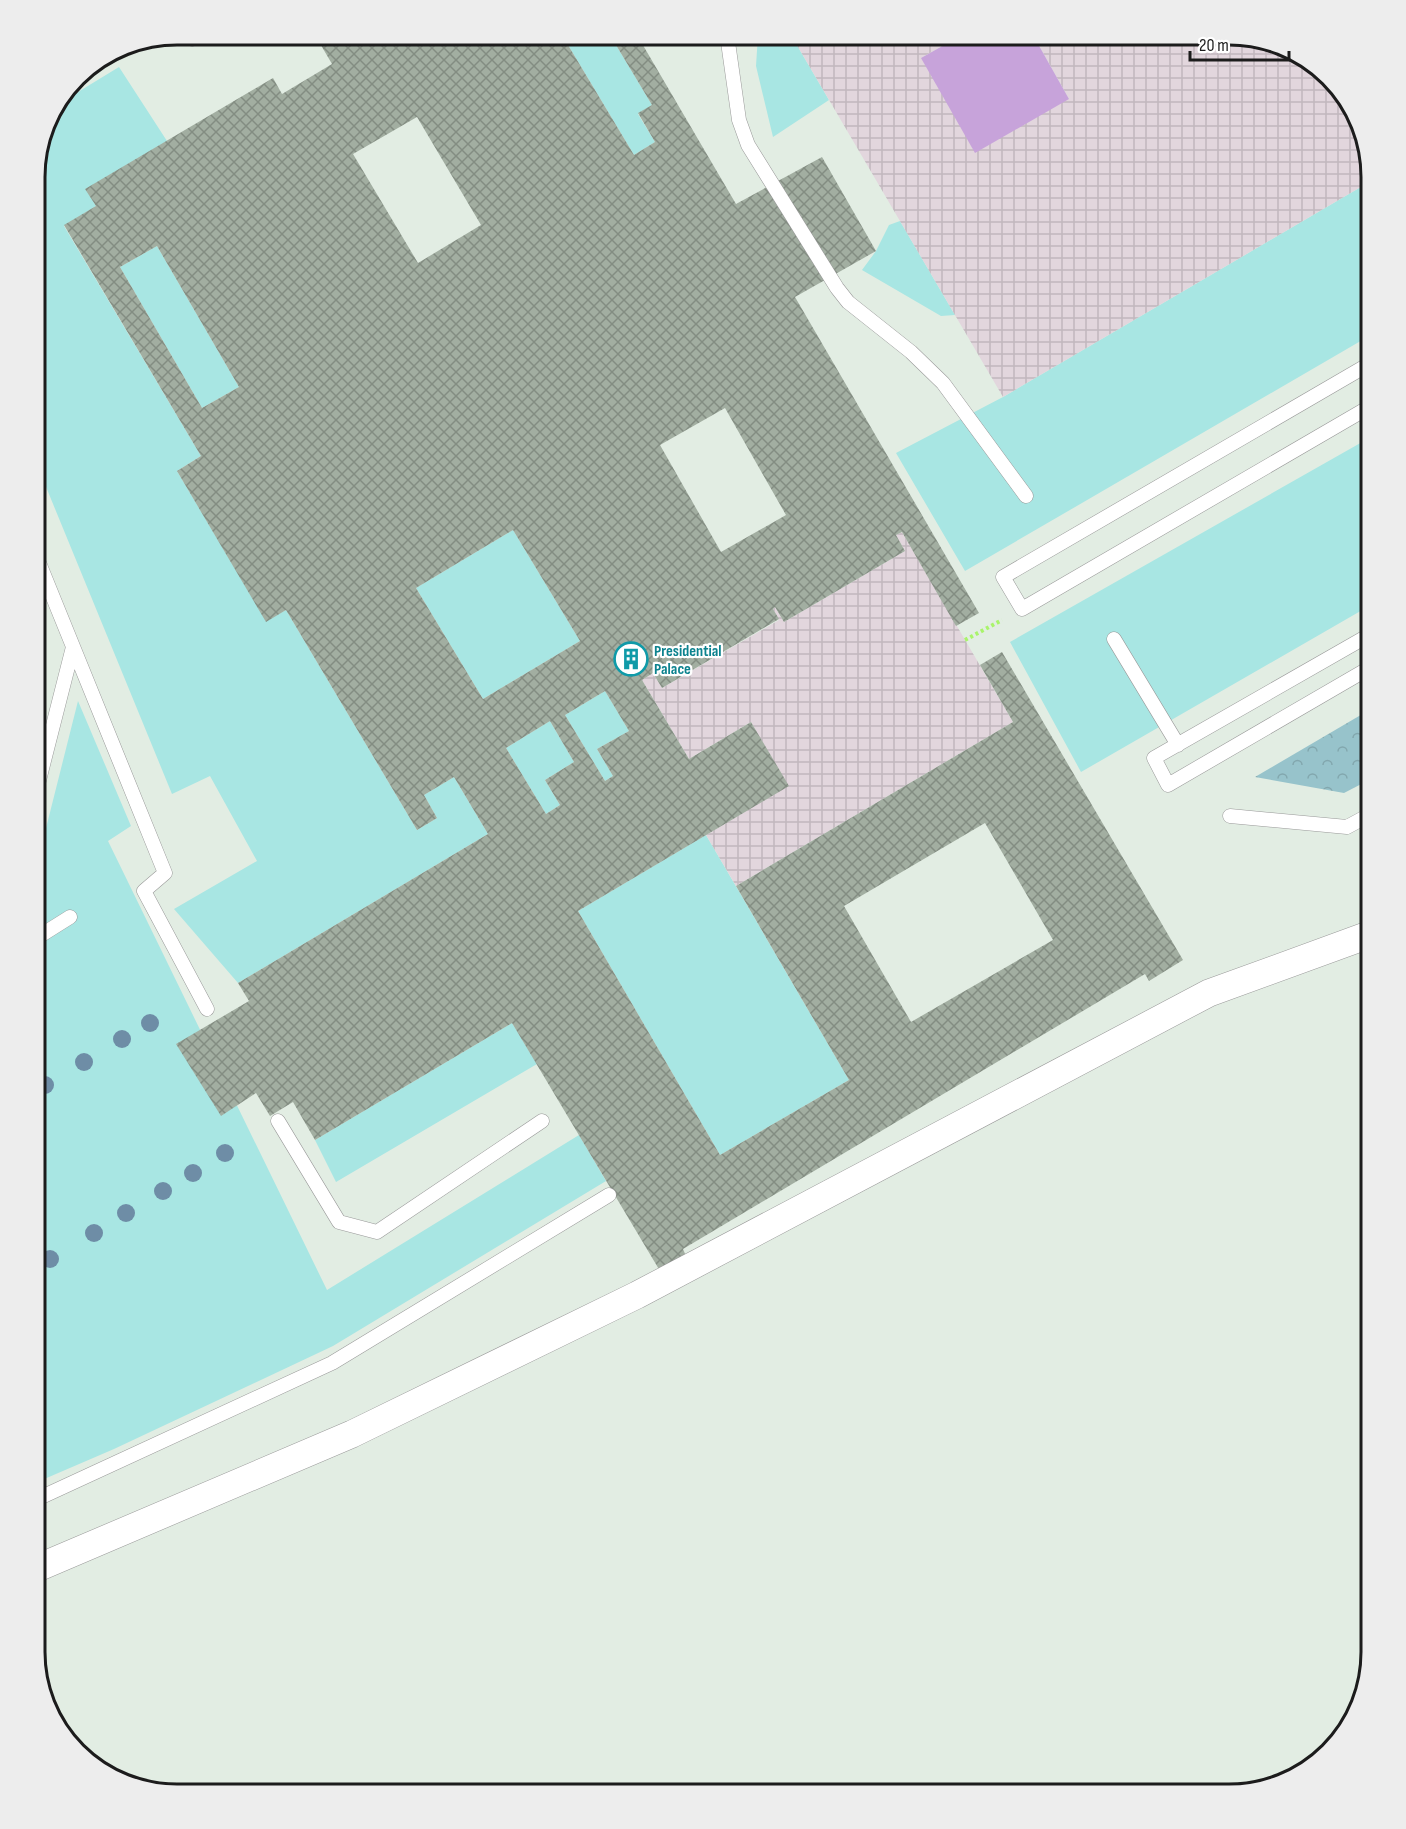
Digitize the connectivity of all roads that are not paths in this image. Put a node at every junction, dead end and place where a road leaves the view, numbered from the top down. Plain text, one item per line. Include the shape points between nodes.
1 (728, 45) edge
2 (1361, 369) edge
3 (1361, 412) edge
4 (1026, 496) dead end
5 (45, 578) edge
6 (1114, 639) dead end
7 (1361, 640) edge
8 (73, 647) junction
9 (1361, 673) edge
10 (1178, 745) junction
11 (45, 757) edge
12 (1230, 816) dead end
13 (1361, 819) edge
14 (70, 917) dead end
15 (45, 933) edge
16 (1361, 938) edge
17 (207, 1009) dead end
18 (278, 1121) dead end
19 (542, 1121) dead end
20 (609, 1195) dead end
21 (45, 1495) edge
22 (45, 1564) edge

1 - 4 lane via 739,120 748,145 837,288 848,302 943,383
2 - 3 lane via 1003,577 1022,609
5 - 8 lane
6 - 10 lane
7 - 10 lane
8 - 11 lane
8 - 17 lane via 165,873 144,891
9 - 10 lane via 1167,785 1154,758
12 - 13 lane via 1347,827
14 - 15 lane
16 - 22 street via 1209,993 637,1296 352,1434
18 - 19 lane via 339,1222 377,1233
20 - 21 lane via 332,1363

